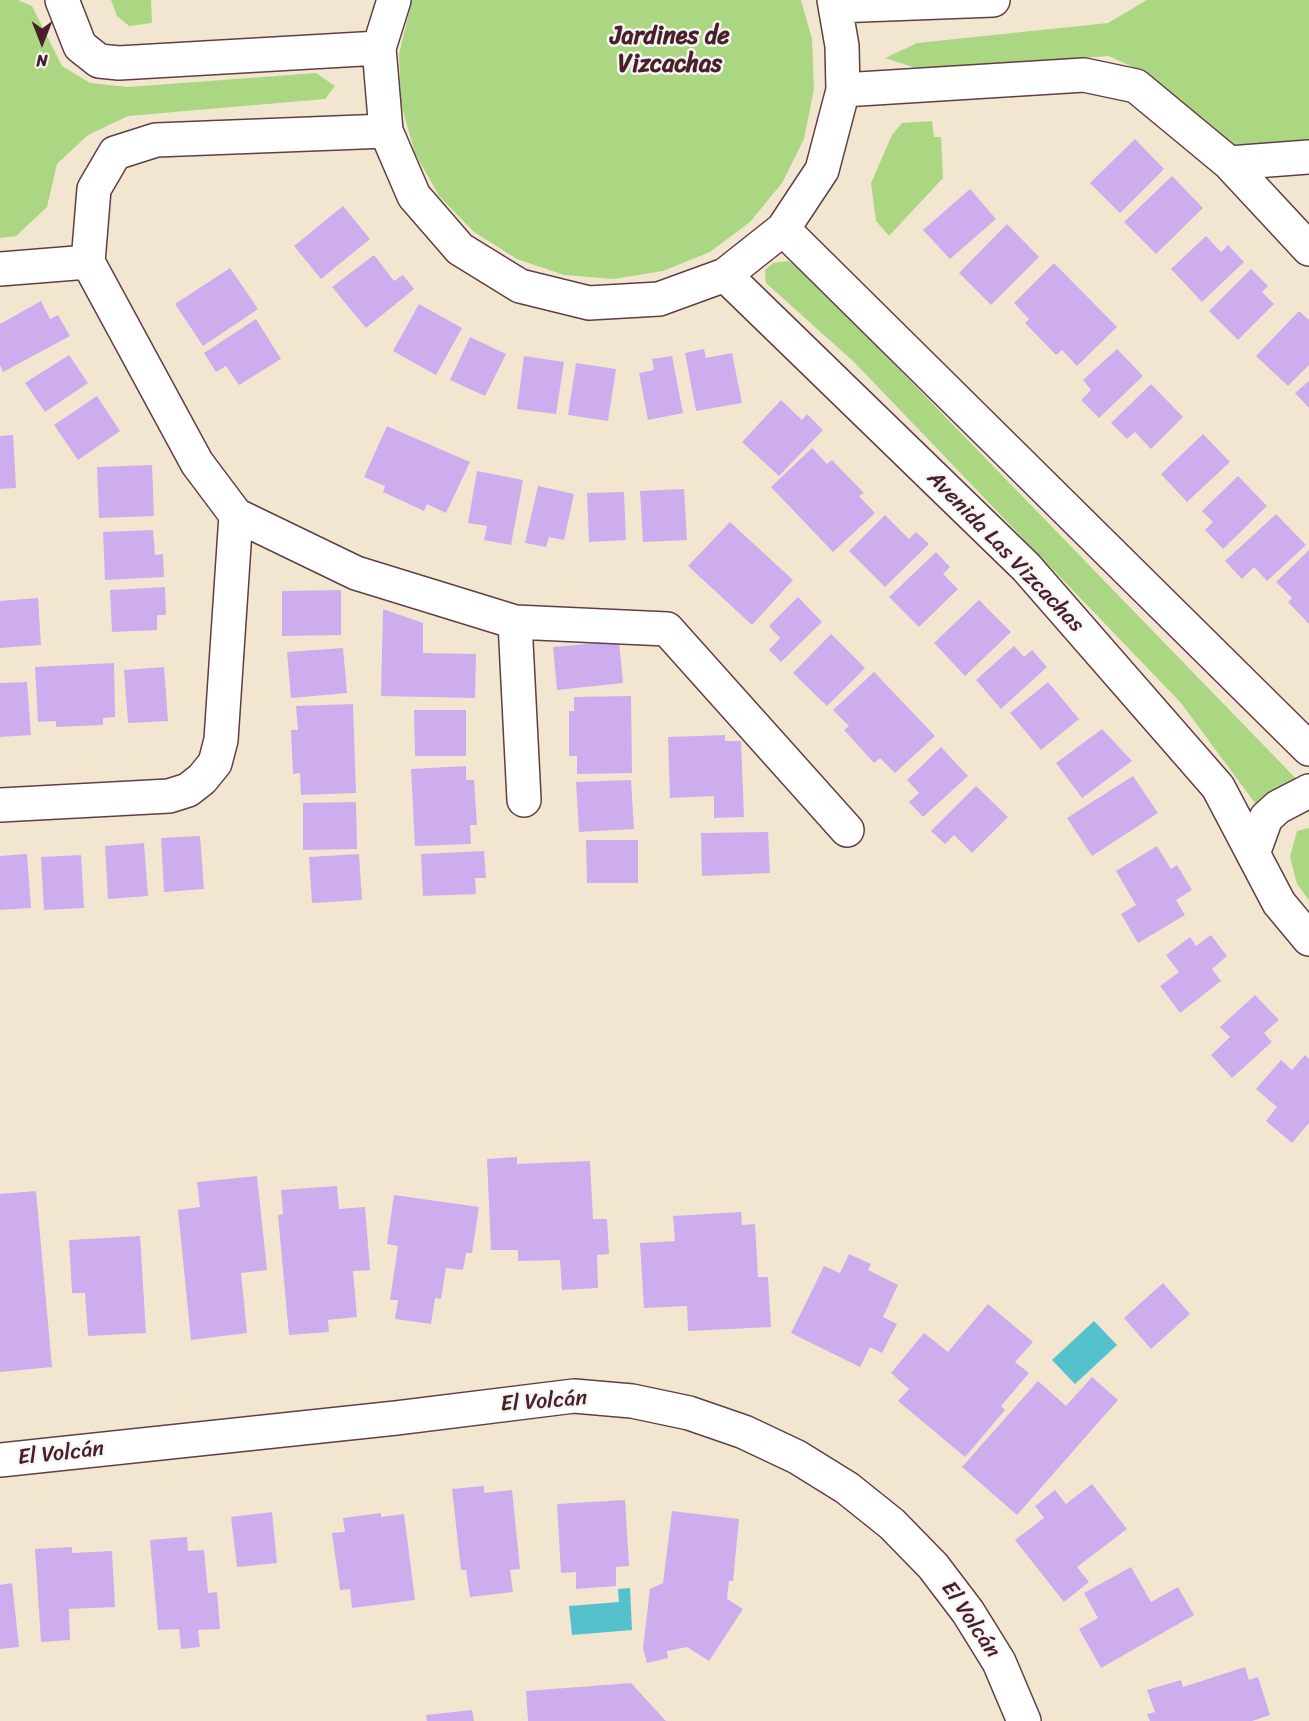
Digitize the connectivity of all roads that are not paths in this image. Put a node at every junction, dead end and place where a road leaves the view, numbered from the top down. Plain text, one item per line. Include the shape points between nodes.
1 (62, 0) edge
2 (394, 0) edge
3 (993, 0) edge
4 (835, 3) edge
5 (380, 48) junction
6 (843, 90) junction
7 (386, 131) junction
8 (1309, 157) edge
9 (1229, 163) junction
10 (783, 229) junction
11 (1309, 249) edge
12 (88, 262) junction
13 (0, 269) edge
14 (725, 275) junction
15 (236, 515) junction
16 (515, 622) junction
17 (1309, 749) edge
18 (1309, 791) edge
19 (524, 800) dead end
20 (0, 805) edge
21 (848, 830) dead end
22 (1253, 854) junction
23 (1309, 939) edge
24 (0, 1460) edge
25 (1024, 1721) edge

1 - 5 street via 80,46 99,61
2 - 5 street
3 - 4 street
4 - 6 street via 842,46
5 - 7 street
6 - 9 street via 1084,75 1112,80 1136,86
6 - 10 street via 822,170
7 - 12 street via 156,140 115,153 94,189
7 - 14 street via 414,196 460,249 520,286 589,303 659,300
8 - 9 street
9 - 11 street
10 - 14 street
10 - 17 street
12 - 13 street
12 - 15 street via 197,463
14 - 22 street, Avenida Las Vizcachas via 1026,567 1218,787
15 - 16 street via 356,573
15 - 20 street via 221,740 215,763 202,779 188,790 169,796
16 - 19 street
16 - 21 street via 667,629
18 - 22 street via 1266,818
22 - 23 street, Avenida Las Vizcachas via 1279,903
24 - 25 street, El Volcán via 574,1396 632,1401 689,1413 797,1456 847,1488 892,1524 933,1566 968,1612 999,1662

